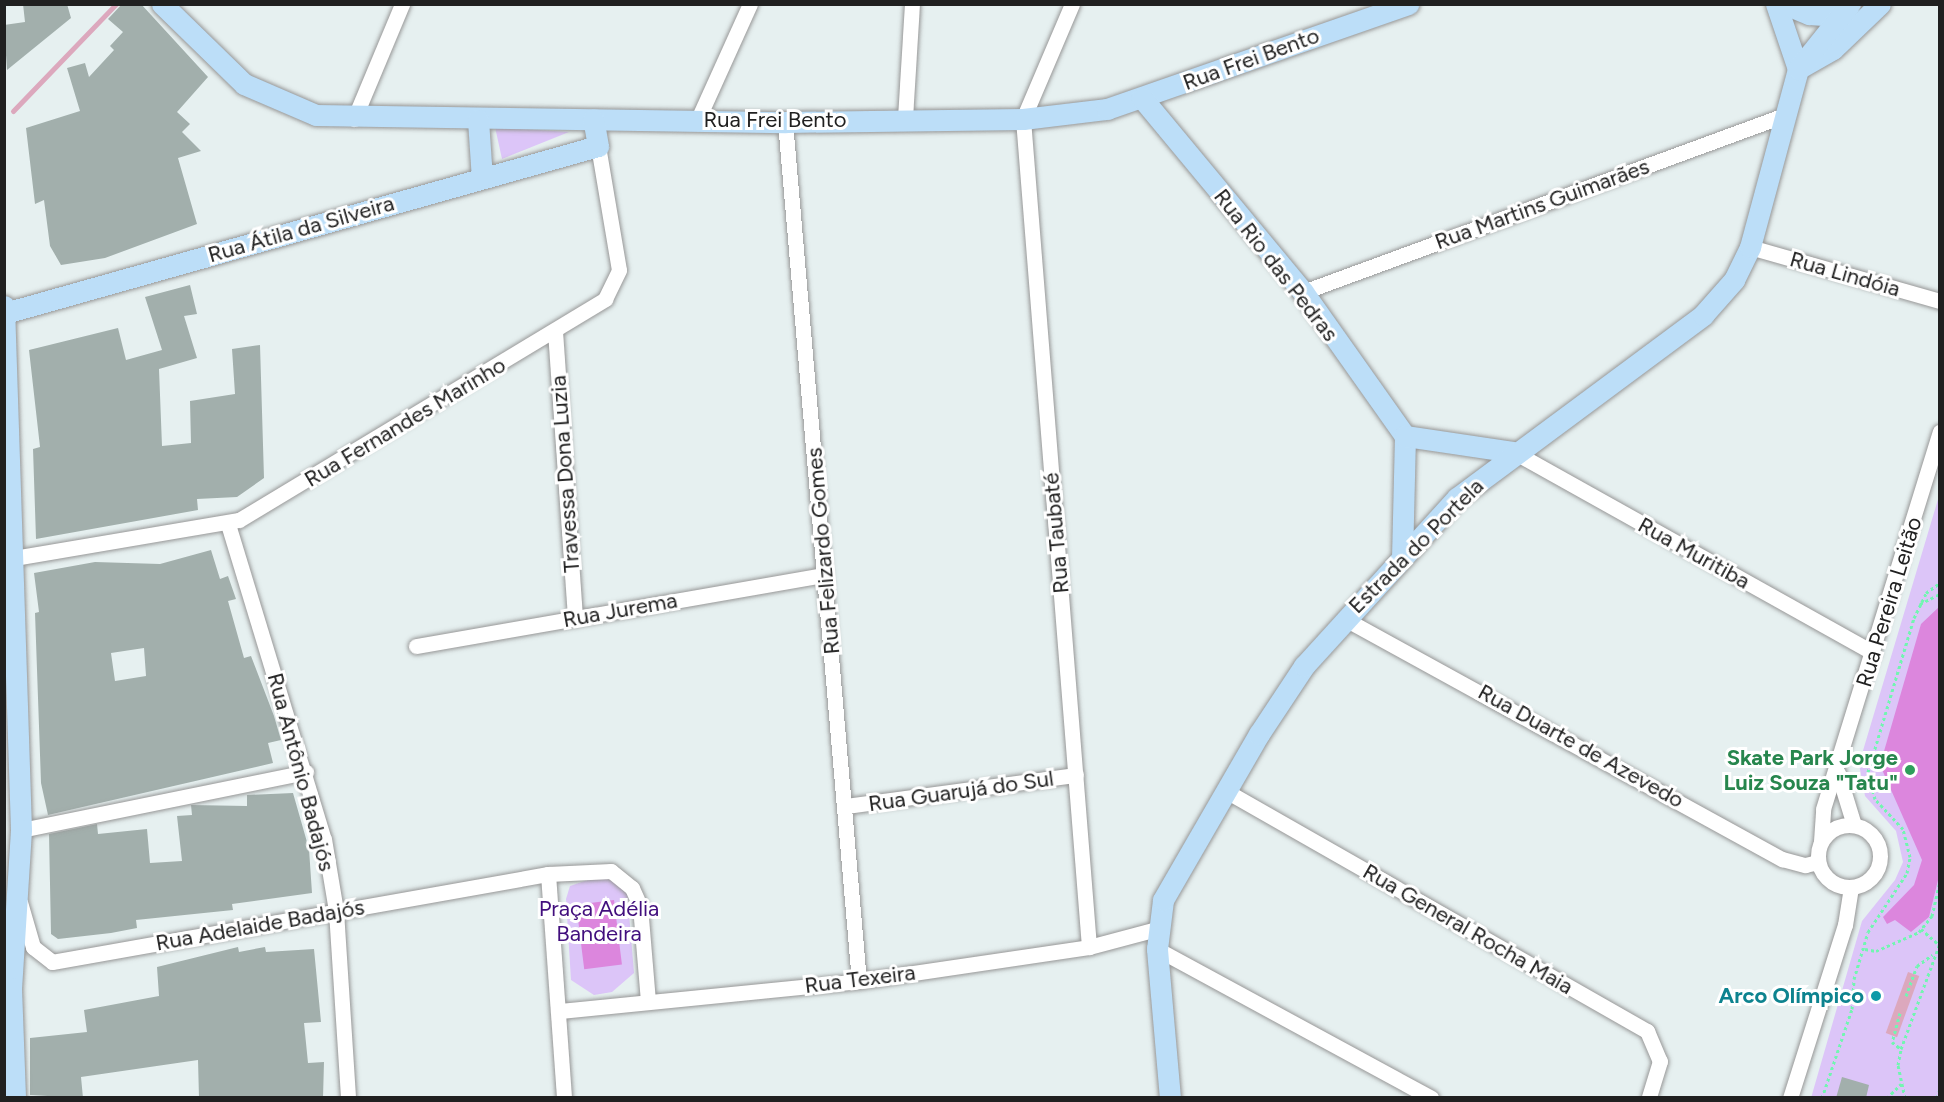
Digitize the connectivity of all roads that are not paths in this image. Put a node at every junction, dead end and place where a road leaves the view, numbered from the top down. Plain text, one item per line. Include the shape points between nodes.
1 (402, 4) edge
2 (750, 4) edge
3 (912, 4) edge
4 (1072, 4) edge
5 (1408, 4) edge
6 (1776, 4) edge
7 (1785, 4) edge
8 (1880, 4) edge
9 (163, 5) edge
10 (1845, 10) edge
11 (1798, 69) junction
12 (1142, 98) junction
13 (1782, 117) junction
14 (593, 118) junction
15 (905, 118) junction
16 (354, 119) junction
17 (698, 119) junction
18 (1023, 119) junction
19 (478, 120) junction
20 (785, 122) junction
21 (597, 146) junction
22 (482, 178) junction
23 (1750, 247) junction
24 (1302, 292) junction
25 (1940, 301) edge
26 (4, 306) edge
27 (5, 313) edge
28 (555, 331) junction
29 (1940, 432) edge
30 (1405, 436) junction
31 (1515, 452) junction
32 (228, 524) junction
33 (1402, 556) junction
34 (14, 558) junction
35 (824, 575) junction
36 (575, 618) junction
37 (1345, 619) junction
38 (416, 646) dead end
39 (1873, 653) junction
40 (306, 772) junction
41 (1838, 773) junction
42 (1076, 775) junction
43 (1226, 791) junction
44 (846, 806) junction
45 (1854, 825) junction
46 (21, 830) junction
47 (1821, 841) junction
48 (1818, 862) junction
49 (548, 874) junction
50 (1851, 888) junction
51 (17, 894) junction
52 (336, 911) junction
53 (1156, 939) junction
54 (1089, 947) junction
55 (860, 981) junction
56 (648, 1002) junction
57 (560, 1011) junction
58 (15, 1098) edge
59 (348, 1098) edge
60 (564, 1098) edge
61 (1170, 1098) edge
62 (1431, 1098) edge
63 (1649, 1098) edge
64 (1790, 1098) edge

1 - 16 street
2 - 17 street
3 - 15 street
4 - 18 street
5 - 12 street, Rua Frei Bento
6 - 11 street
7 - 10 street via 1809,14
8 - 11 street via 1833,49
9 - 16 street, Rua Frei Bento via 244,84 282,104
10 - 11 street, Estrada do Portela
11 - 13 street, Estrada do Portela
12 - 18 street, Rua Frei Bento via 1079,115
12 - 24 street, Rua Rio das Pedras
13 - 23 street, Estrada do Portela
13 - 24 street, Rua Martins Guimarães
14 - 17 street, Rua Frei Bento
14 - 19 street, Rua Frei Bento
14 - 21 street, Rua Fernandes Marinho
15 - 18 street, Rua Frei Bento
15 - 20 street, Rua Frei Bento
16 - 19 street, Rua Frei Bento
17 - 20 street, Rua Frei Bento
18 - 42 street, Rua Taubaté
19 - 22 street
20 - 35 street, Rua Felizardo Gomes
21 - 22 street, Rua Átila da Silveira
21 - 28 street, Rua Fernandes Marinho via 619,270 605,299
22 - 27 street, Rua Átila da Silveira
23 - 25 street, Rua Lindóia
23 - 31 street, Estrada do Portela via 1734,280 1702,315
24 - 30 street, Rua Rio das Pedras
26 - 27 street
27 - 34 street
28 - 32 street, Rua Fernandes Marinho
28 - 36 street, Travessa Dona Luzia
29 - 39 street, Rua Pereira Leitão
30 - 31 street
30 - 33 street
31 - 33 street, Estrada do Portela via 1457,498
31 - 39 street, Rua Muritiba
32 - 34 street, Rua Fernandes Marinho
32 - 40 street, Rua Antônio Badajós
33 - 37 street, Estrada do Portela
34 - 46 street
35 - 36 street, Rua Jurema
35 - 44 street, Rua Felizardo Gomes
36 - 38 street, Rua Jurema
37 - 43 street, Estrada do Portela via 1304,666
37 - 48 street, Rua Duarte de Azevedo via 1782,859 1805,866
39 - 41 street, Rua Pereira Leitão
40 - 46 street
40 - 52 street, Rua Antônio Badajós
41 - 45 street
41 - 47 street, Rua Pereira Leitão via 1823,809
42 - 44 street, Rua Guarujá do Sul
42 - 54 street, Rua Taubaté
43 - 53 street, Estrada do Portela via 1178,866
43 - 63 street, Rua General Rocha Maia via 1647,1031 1660,1060
44 - 55 street, Rua Felizardo Gomes
45 - 47 street via 1835,827
45 - 50 street via 1872,834 1880,862 1870,880
46 - 51 street
47 - 48 street
48 - 50 street via 1834,884
49 - 52 street, Rua Adelaide Badajós
49 - 56 street via 611,871 632,888 644,932
49 - 57 street
50 - 64 street via 1845,925
51 - 52 street, Rua Adelaide Badajós via 33,947 52,962
51 - 58 street via 11,988
52 - 59 street, Rua Antônio Badajós
53 - 54 street, Rua Texeira
53 - 61 street, Estrada do Portela
53 - 62 street
54 - 55 street, Rua Texeira
55 - 56 street, Rua Texeira
56 - 57 street, Rua Texeira
57 - 60 street

